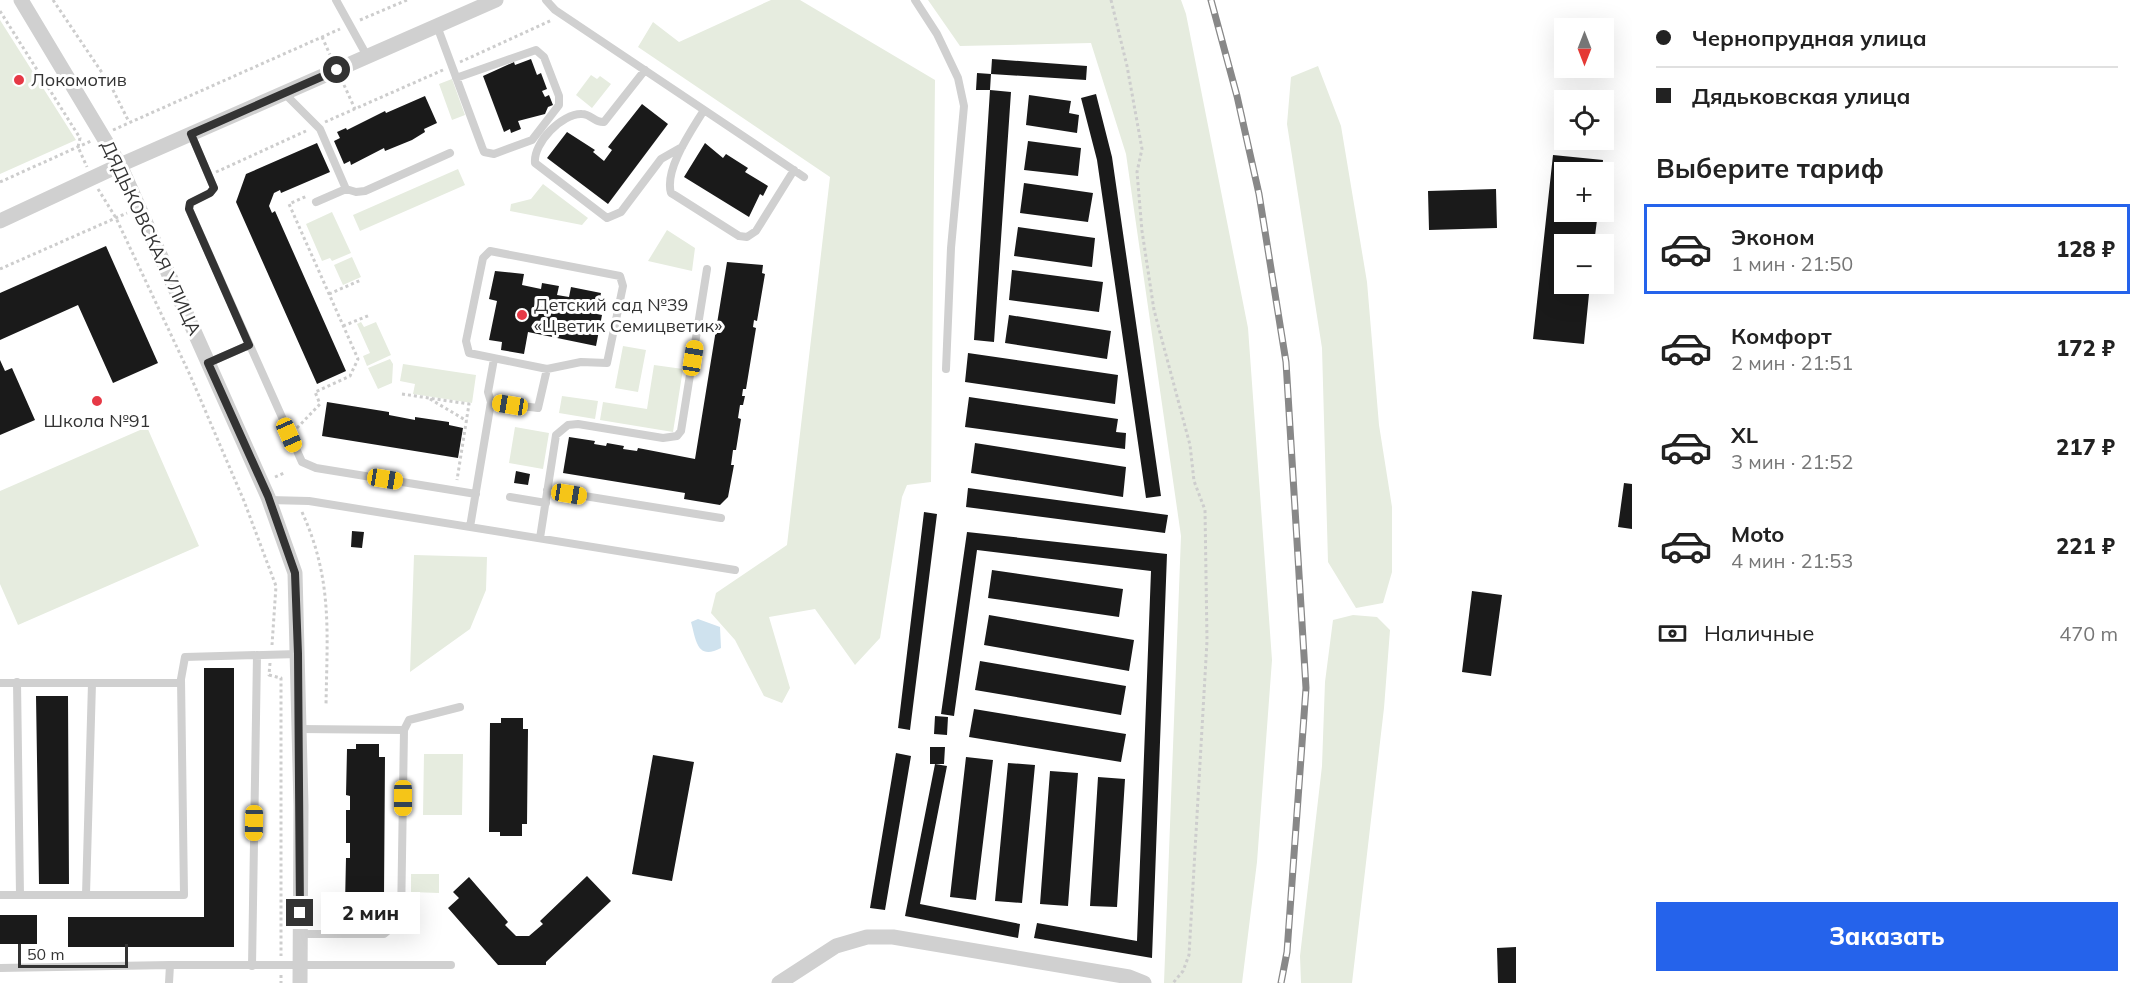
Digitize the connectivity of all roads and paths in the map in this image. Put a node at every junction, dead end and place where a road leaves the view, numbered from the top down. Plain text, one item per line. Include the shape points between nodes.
1 (21, 0) edge
2 (53, 0) edge
3 (336, 0) edge
4 (407, 0) edge
5 (496, 0) edge
6 (546, 0) edge
7 (915, 0) edge
8 (1111, 0) edge
9 (0, 11) edge
10 (563, 15) junction
11 (358, 21) dead end
12 (437, 26) junction
13 (344, 27) dead end
14 (322, 37) junction
15 (367, 56) junction
16 (331, 57) dead end
17 (452, 66) junction
18 (645, 70) junction
19 (456, 78) junction
20 (344, 85) dead end
21 (284, 93) junction
22 (355, 109) junction
23 (704, 110) junction
24 (129, 122) junction
25 (317, 126) junction
26 (191, 134) junction
27 (103, 135) junction
28 (78, 147) junction
29 (682, 147) junction
30 (450, 153) dead end
31 (120, 165) junction
32 (794, 170) junction
33 (214, 172) dead end
34 (804, 177) dead end
35 (93, 179) junction
36 (0, 182) edge
37 (346, 189) junction
38 (312, 194) dead end
39 (315, 202) dead end
40 (132, 211) dead end
41 (116, 219) junction
42 (0, 220) edge
43 (0, 269) edge
44 (707, 269) dead end
45 (361, 280) dead end
46 (329, 294) junction
47 (370, 315) dead end
48 (343, 326) junction
49 (249, 345) junction
50 (494, 359) junction
51 (208, 363) junction
52 (548, 369) junction
53 (946, 369) dead end
54 (402, 394) dead end
55 (428, 398) junction
56 (491, 402) junction
57 (466, 421) junction
58 (289, 435) junction
59 (284, 473) dead end
60 (271, 479) dead end
61 (548, 490) junction
62 (455, 491) junction
63 (476, 494) junction
64 (510, 497) dead end
65 (269, 500) junction
66 (546, 503) junction
67 (300, 508) dead end
68 (721, 518) dead end
69 (470, 527) junction
70 (540, 538) junction
71 (735, 570) dead end
72 (298, 654) junction
73 (257, 655) junction
74 (271, 655) junction
75 (17, 682) junction
76 (0, 683) edge
77 (92, 683) junction
78 (181, 683) junction
79 (326, 706) dead end
80 (460, 707) dead end
81 (300, 729) junction
82 (404, 730) junction
83 (0, 895) edge
84 (20, 895) junction
85 (86, 896) junction
86 (300, 934) junction
87 (170, 965) junction
88 (451, 965) dead end
89 (252, 966) junction
90 (281, 967) junction
91 (300, 967) junction
92 (0, 968) edge
93 (169, 983) edge
94 (281, 983) edge
95 (300, 983) edge
96 (779, 983) edge
97 (1144, 983) edge
98 (1173, 983) edge

1 - 27 street, ДЯДЬКОВСКАЯ УЛИЦА
2 - 24 path via 111,86
3 - 15 lane
4 - 11 path
5 - 12 street
6 - 10 lane
7 - 53 lane via 958,78 964,106 951,248
8 - 98 path via 1142,149 1137,172 1154,310 1204,510 1207,641 1189,955
9 - 28 path via 80,138
10 - 17 path
10 - 18 lane
12 - 15 street
12 - 17 lane
13 - 14 path
14 - 16 path
14 - 24 path
15 - 21 street
17 - 19 lane
17 - 22 path
18 - 23 lane
18 - 29 lane via 604,122 581,114 558,122 536,151 535,163 608,218 621,212 662,159
19 - 19 lane via 488,154 532,140 559,105 544,57 536,50
20 - 22 path
21 - 25 lane
21 - 26 street
22 - 25 path
23 - 29 lane
23 - 32 lane
24 - 27 path
25 - 33 path
25 - 37 lane
26 - 31 street
26 - 49 lane via 214,188 190,203 189,209
27 - 28 path
27 - 31 street, ДЯДЬКОВСКАЯ УЛИЦА
28 - 35 path
28 - 36 path
29 - 32 lane via 670,180 671,193 739,236 752,236
30 - 37 lane via 365,191
31 - 35 street
31 - 51 street, ДЯДЬКОВСКАЯ УЛИЦА
32 - 34 lane
35 - 41 path
35 - 42 street
37 - 39 lane
38 - 46 path via 289,204
40 - 41 path
41 - 43 path
41 - 74 path via 190,375 276,586
44 - 61 lane via 681,431 677,436 663,438 568,425 556,435
45 - 46 path
46 - 48 path
47 - 48 path
48 - 58 path via 358,359 350,376 315,392 320,404
49 - 51 lane
49 - 58 lane
50 - 52 lane
50 - 52 lane via 469,353 466,347 486,253 497,251 620,276 623,286 607,363 581,362
50 - 56 lane via 488,392
51 - 65 street, ДЯДЬКОВСКАЯ УЛИЦА
52 - 56 lane via 538,408
54 - 55 path
55 - 57 path
55 - 57 path via 469,404
56 - 63 lane
57 - 62 path
58 - 62 lane via 302,462 308,466
59 - 60 path
61 - 66 lane
61 - 68 lane
62 - 63 lane
63 - 69 lane
64 - 66 lane
65 - 69 lane via 309,501
65 - 72 street, ДЯДЬКОВСКАЯ УЛИЦА via 295,573
66 - 70 lane
67 - 79 path via 323,569 327,614
69 - 70 lane
70 - 71 lane
72 - 74 lane
72 - 81 street, ДЯДЬКОВСКАЯ УЛИЦА
73 - 74 lane
73 - 78 lane via 185,657
73 - 89 lane
74 - 90 path via 269,675 281,678
75 - 76 lane
75 - 77 lane
75 - 84 lane
77 - 78 lane
77 - 85 lane
78 - 85 lane via 183,896
80 - 82 lane via 409,720
81 - 82 lane
81 - 86 street, ДЯДЬКОВСКАЯ УЛИЦА
82 - 86 lane via 400,920 384,934
83 - 84 lane
84 - 85 lane
86 - 91 street, ДЯДЬКОВСКАЯ УЛИЦА
87 - 89 lane
87 - 92 lane
87 - 93 lane
88 - 91 lane
89 - 90 lane
90 - 91 lane
90 - 94 path
91 - 95 street, ДЯДЬКОВСКАЯ УЛИЦА
96 - 97 street via 836,946 867,937 892,937 1025,959

